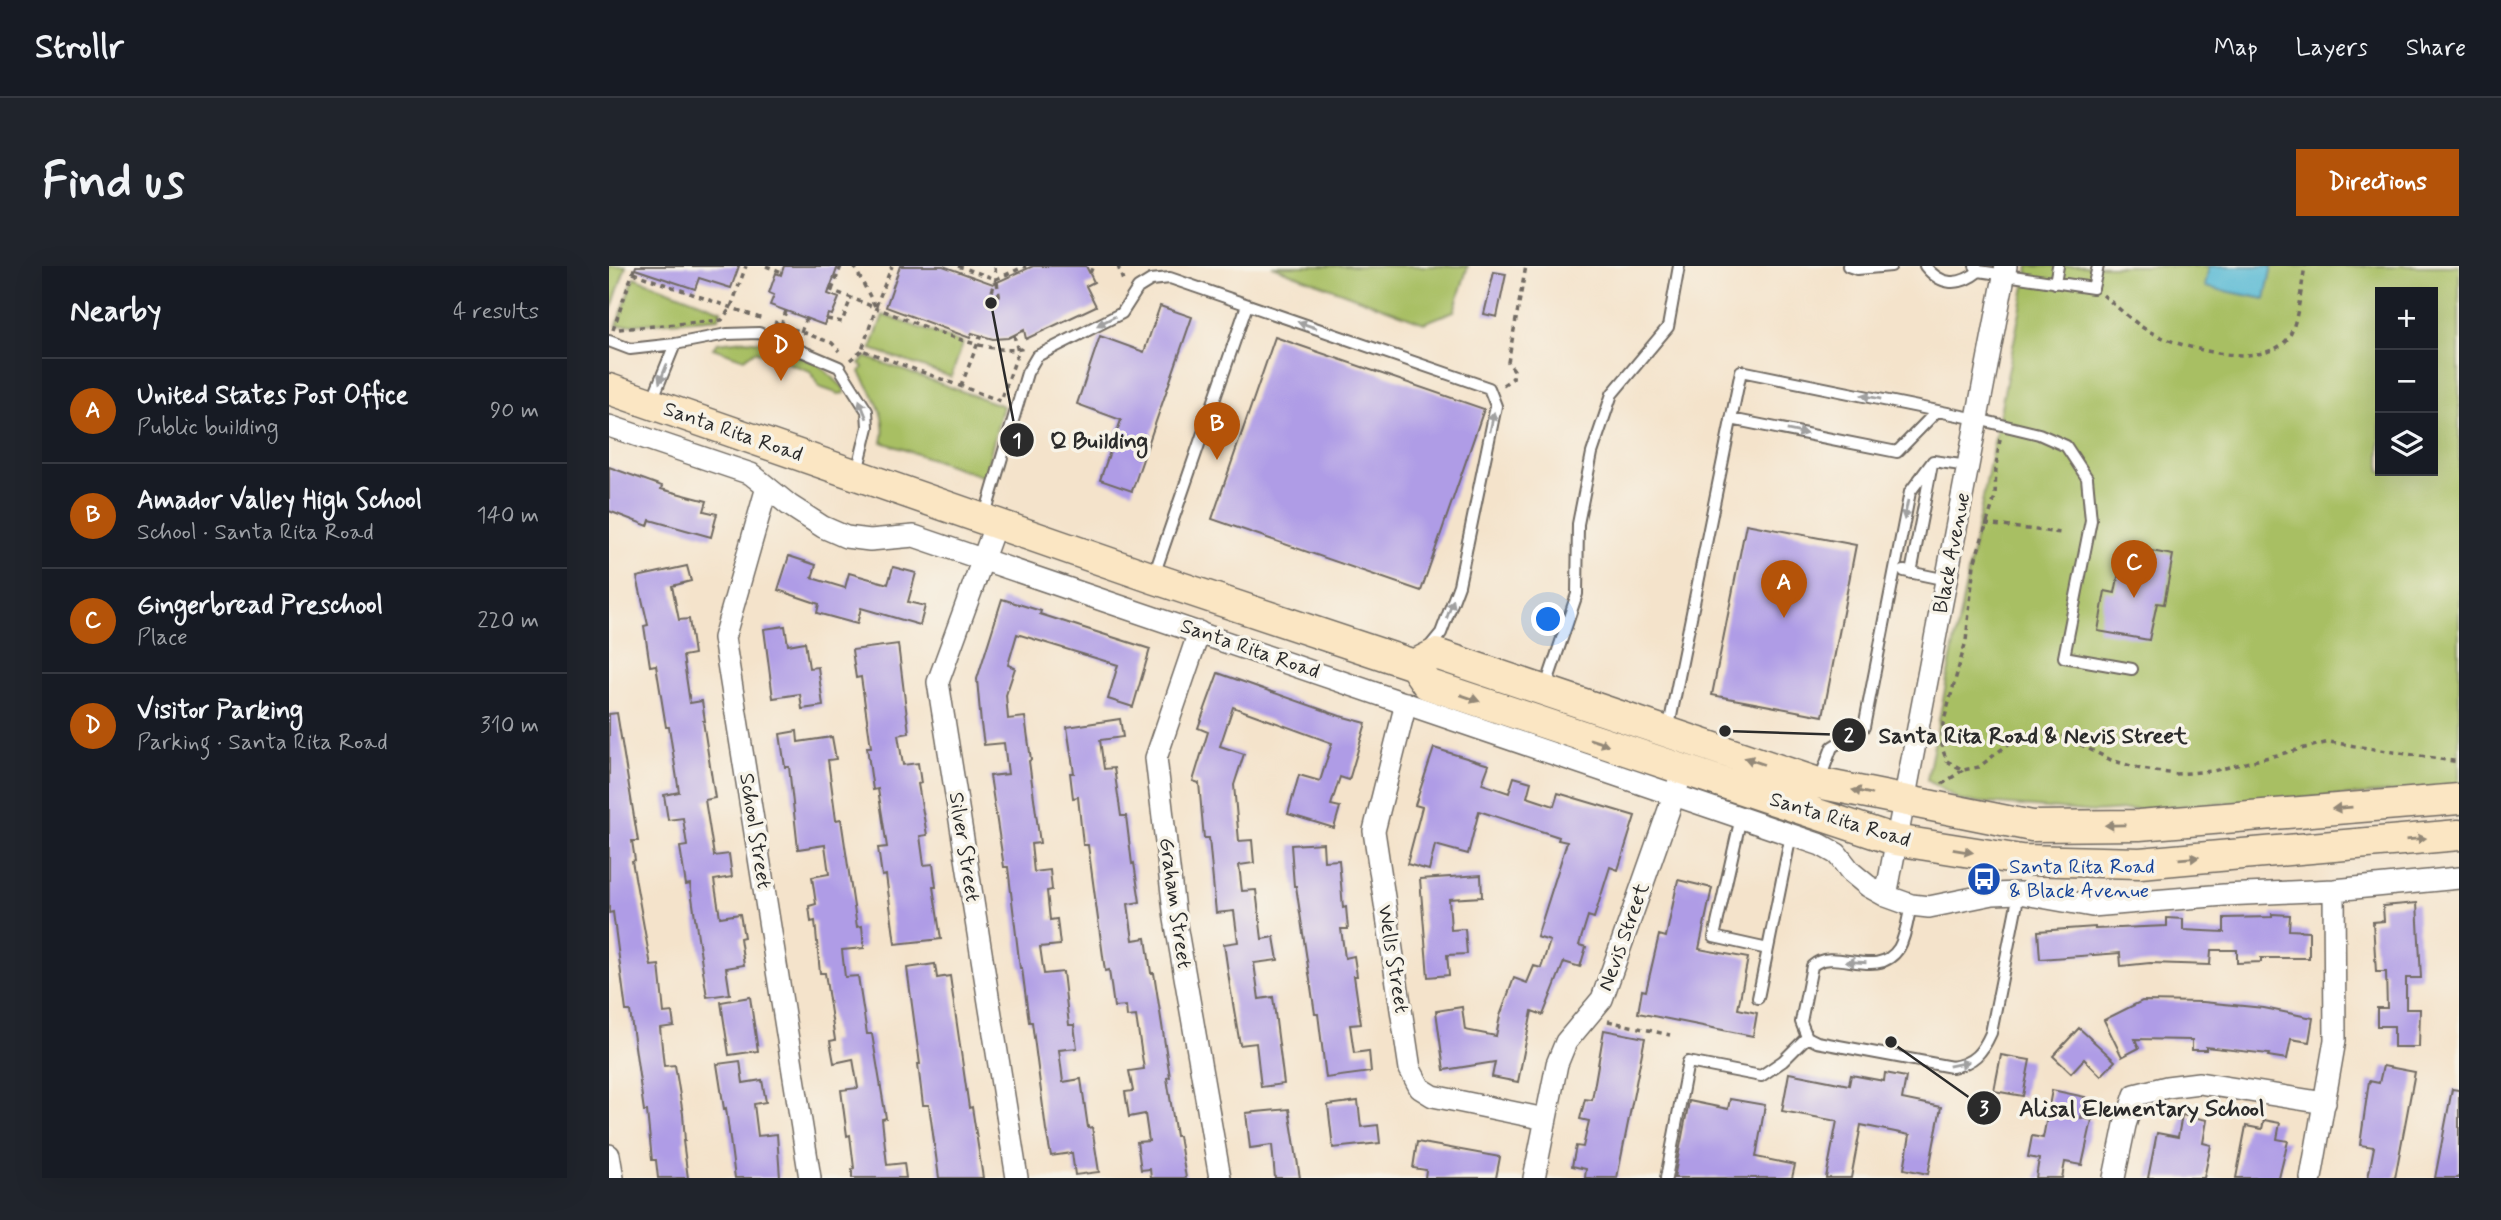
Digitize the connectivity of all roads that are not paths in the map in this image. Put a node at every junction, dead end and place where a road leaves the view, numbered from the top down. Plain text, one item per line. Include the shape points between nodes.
1 (1679, 266) edge
2 (1848, 266) edge
3 (1891, 266) edge
4 (1925, 266) edge
5 (2058, 266) edge
6 (2098, 266) edge
7 (1977, 268) edge
8 (2005, 270) edge
9 (2055, 283) junction
10 (1247, 304) junction
11 (611, 337) edge
12 (675, 344) junction
13 (609, 389) edge
14 (651, 403) junction
15 (1937, 411) junction
16 (1731, 419) junction
17 (1977, 419) junction
18 (609, 426) edge
19 (1933, 461) junction
20 (1968, 466) junction
21 (856, 475) junction
22 (767, 487) junction
23 (990, 521) junction
24 (983, 559) junction
25 (1894, 570) junction
26 (1911, 573) junction
27 (1153, 578) junction
28 (1947, 580) junction
29 (1199, 632) junction
30 (1414, 665) junction
31 (2132, 669) dead end
32 (1545, 689) junction
33 (1406, 703) junction
34 (1534, 720) junction
35 (1668, 732) junction
36 (1679, 782) junction
37 (1818, 783) junction
38 (2459, 799) edge
39 (1905, 801) junction
40 (1741, 817) junction
41 (1791, 835) junction
42 (2459, 835) edge
43 (1895, 840) junction
44 (2459, 878) edge
45 (2334, 890) junction
46 (2019, 893) junction
47 (1886, 896) junction
48 (1912, 905) junction
49 (1768, 949) junction
50 (1758, 998) dead end
51 (1807, 1037) junction
52 (2325, 1103) junction
53 (1545, 1119) junction
54 (609, 1155) edge
55 (613, 1178) edge
56 (810, 1178) edge
57 (1017, 1178) edge
58 (1220, 1178) edge
59 (1534, 1178) edge
60 (1666, 1178) edge
61 (2114, 1178) edge
62 (2311, 1178) edge

1 - 32 lane via 1668,327 1612,394 1592,453 1578,523 1577,594
2 - 3 lane
4 - 7 lane via 1934,277 1949,283 1968,280
5 - 9 lane
6 - 9 lane via 2093,288
7 - 8 lane
8 - 9 lane
8 - 17 street, Black Avenue
10 -> 23 lane via 1170,278 1151,280 1138,288 1122,313 1037,356 1027,373
10 - 27 lane
30 -> 10 lane via 1441,633 1459,585 1494,398 1489,388
11 - 12 lane via 631,349
12 -> 14 lane
21 -> 12 lane via 868,427 867,411 839,367 759,333
13 - 14 main road, Santa Rita Road
14 - 21 main road, Santa Rita Road
16 -> 15 lane via 1897,452
15 -> 16 lane via 1741,371
15 - 17 lane
16 - 35 lane
17 - 20 street, Black Avenue
17 - 31 lane via 2039,434 2066,446 2087,478 2091,520 2064,657
18 - 22 street, Santa Rita Road via 751,474
19 - 20 lane
19 -> 25 lane via 1910,492
19 - 26 lane
20 - 28 street, Black Avenue
21 - 23 main road, Santa Rita Road
22 - 24 street, Santa Rita Road via 823,527 846,537 914,536
22 - 56 street, School Street via 724,638
23 - 24 street, Silver Street
23 - 27 main road, Santa Rita Road
24 - 29 street, Santa Rita Road
24 - 57 street, Silver Street via 938,682
25 - 26 lane
25 - 37 lane via 1864,727 1832,747
26 - 28 lane
27 - 30 main road, Santa Rita Road
28 - 39 street, Black Avenue
29 - 33 street, Santa Rita Road
29 - 58 street, Graham Street via 1156,758 1175,919
30 - 32 main road, Santa Rita Road via 1436,654
30 -> 34 main road, Santa Rita Road via 1427,684
32 - 34 main road
32 - 35 main road, Santa Rita Road
33 - 36 street, Santa Rita Road
33 - 53 street, Wells Street via 1374,831 1410,1069 1420,1088 1433,1096
34 -> 36 main road, Santa Rita Road
37 -> 35 main road, Santa Rita Road
36 - 40 street, Santa Rita Road
36 - 43 main road, Santa Rita Road
36 - 53 street, Nevis Street via 1602,999 1566,1042 1557,1064
39 -> 37 main road, Santa Rita Road
38 -> 39 main road, Santa Rita Road via 2139,825 2032,826
39 - 43 street, Black Avenue
40 - 41 street, Santa Rita Road
40 - 49 lane via 1714,937
41 - 47 street, Santa Rita Road via 1837,854 1851,872
41 - 49 lane
43 -> 42 main road, Santa Rita Road via 2021,860 2140,863
43 - 47 street, Black Avenue
44 - 45 street
45 - 46 street via 2092,906
45 - 52 street via 2335,1040
46 - 48 street via 1929,907
51 -> 46 lane via 1952,1067 1976,1059 1991,1033
47 - 48 street, Santa Rita Road
48 -> 51 lane via 1899,947 1887,960 1826,958 1812,966 1801,1022
49 - 50 lane
51 - 60 lane via 1761,1076 1688,1062
52 - 61 street via 2199,1083 2135,1095
52 - 62 street
53 - 59 street, Nevis Street
54 - 55 street

